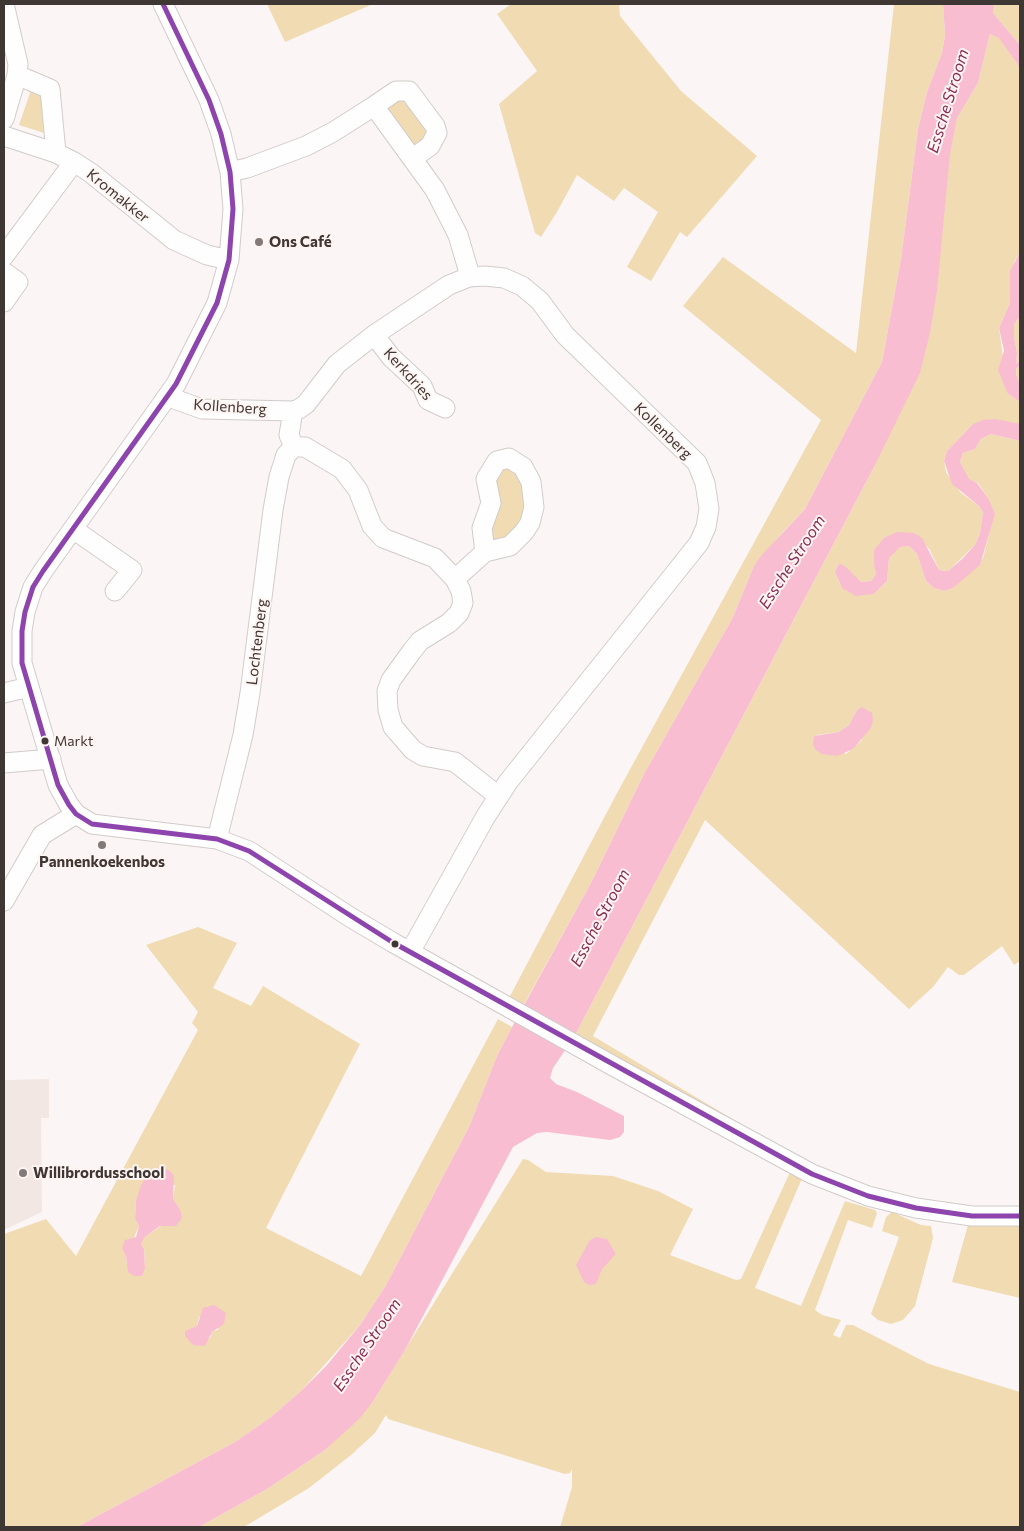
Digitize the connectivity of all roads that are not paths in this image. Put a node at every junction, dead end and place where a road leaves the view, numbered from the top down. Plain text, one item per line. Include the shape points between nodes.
1 (4, 4) edge
2 (164, 4) edge
3 (17, 75) junction
4 (374, 106) junction
5 (4, 119) edge
6 (4, 136) edge
7 (56, 153) junction
8 (413, 158) junction
9 (74, 162) junction
10 (230, 172) junction
11 (4, 256) edge
12 (229, 260) junction
13 (468, 269) dead end
14 (4, 272) edge
15 (4, 302) edge
16 (374, 335) junction
17 (169, 397) junction
18 (445, 408) dead end
19 (292, 411) junction
20 (294, 447) junction
21 (73, 528) junction
22 (485, 552) junction
23 (455, 579) junction
24 (115, 591) dead end
25 (29, 687) junction
26 (4, 694) edge
27 (50, 760) junction
28 (4, 763) edge
29 (498, 796) junction
30 (76, 814) junction
31 (217, 839) junction
32 (4, 902) edge
33 (410, 952) junction
34 (1020, 1216) edge

1 - 3 street via 18,64
2 - 10 street via 209,100
3 - 5 street
3 - 7 street via 50,88
4 - 8 street
4 - 8 street via 396,91 409,91 437,133 430,146
4 - 10 street via 306,146
6 - 7 street, Kromakker
7 - 9 street, Kromakker
8 - 13 street via 449,215
9 - 11 street
9 - 12 street, Kromakker via 174,240 207,255
10 - 12 street via 233,209
12 - 17 street via 212,315
14 - 15 street via 18,282
16 - 18 street, Kerkdries via 391,357 422,386 428,400
16 - 19 street, Kollenberg via 337,364 306,404
16 - 29 street, Kollenberg via 460,280 485,276 504,278 522,286 540,301 565,334 696,463 705,483 709,509 699,543
17 - 19 street, Kollenberg via 202,408
17 - 21 street
19 - 20 street via 289,435
20 - 23 street via 305,447 342,469 358,490 372,526 383,538 435,558
20 - 31 street, Lochtenberg via 286,455 279,477 243,735
21 - 24 street via 132,570
21 - 25 street via 38,579 25,612 21,653
22 - 22 street via 510,546 524,532 534,507 531,482 523,467 509,458 497,461 486,478 491,503 482,528
22 - 23 street
23 - 29 street via 464,603 459,613 420,641 389,685 386,701 393,727 413,750 423,756 455,762
25 - 26 street
25 - 27 street
27 - 28 street
27 - 30 street via 58,785
29 - 33 street, Kollenberg
30 - 31 street via 104,827
30 - 32 street via 42,834
31 - 33 street via 249,852
33 - 34 street via 796,1166 845,1188 937,1212

